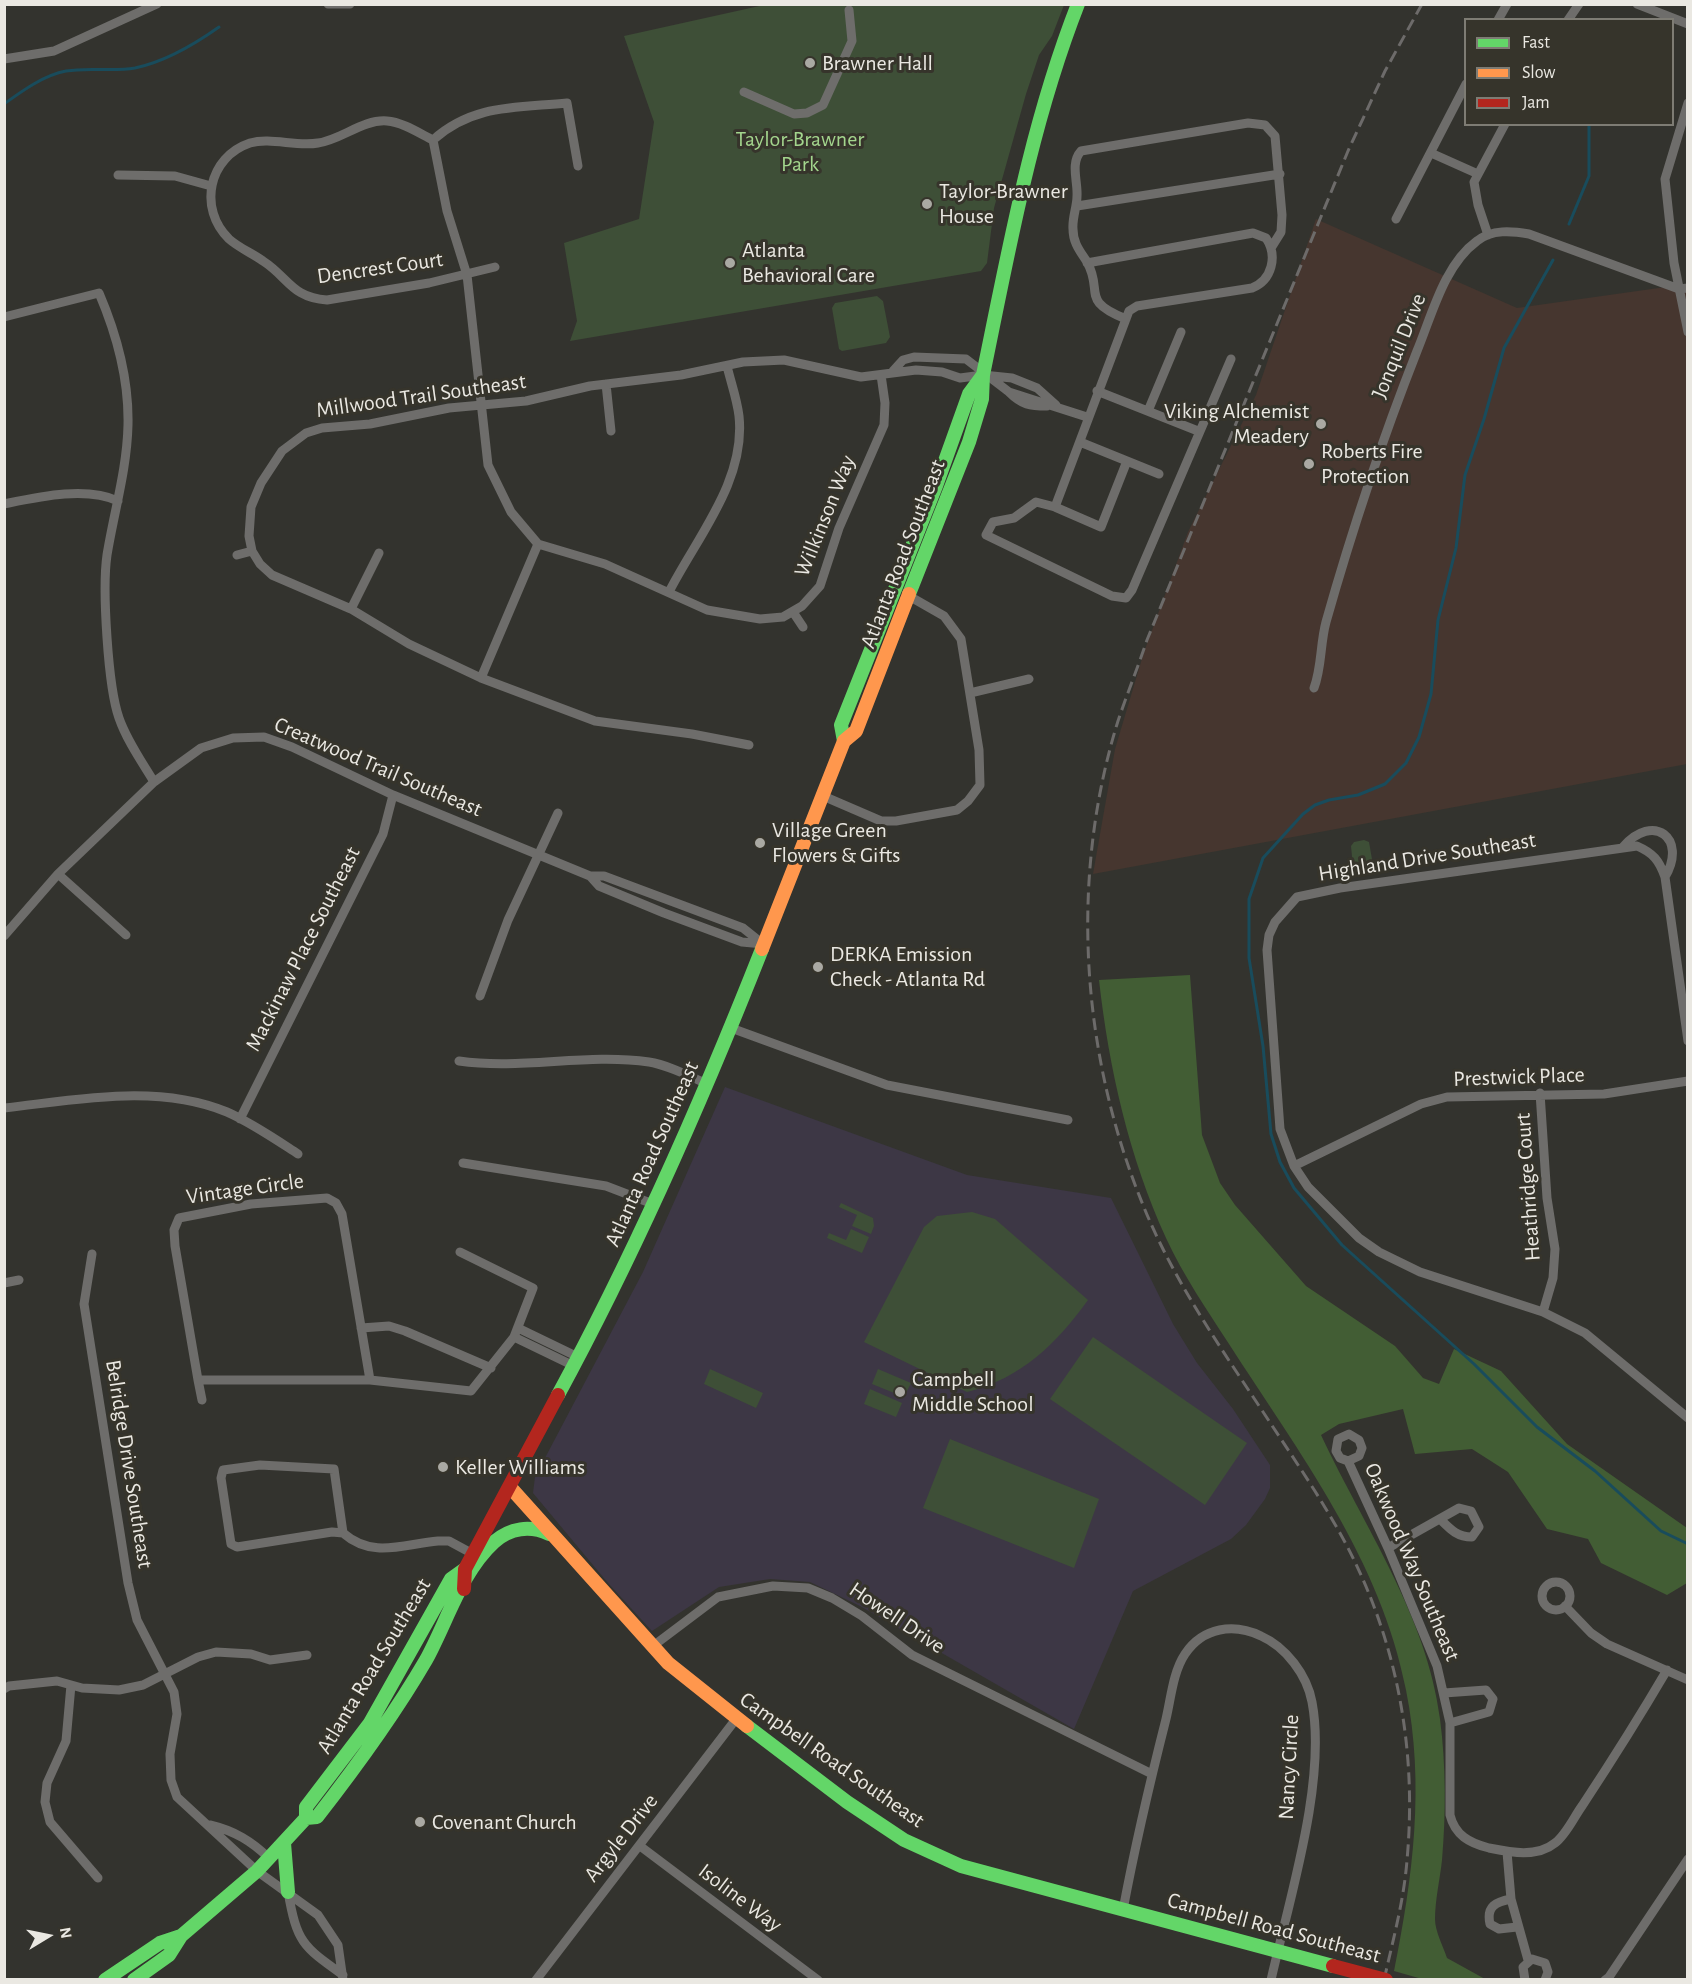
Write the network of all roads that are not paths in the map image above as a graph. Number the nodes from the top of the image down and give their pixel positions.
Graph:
1 (157, 4) edge
2 (328, 4) edge
3 (350, 4) edge
4 (1078, 4) edge
5 (1507, 4) edge
6 (1579, 4) edge
7 (1637, 4) edge
8 (849, 10) dead end
9 (1499, 18) edge
10 (1569, 18) edge
11 (1673, 18) edge
12 (1674, 19) edge
13 (1688, 24) edge
14 (4, 58) edge
15 (1464, 88) edge
16 (744, 92) dead end
17 (1688, 103) edge
18 (1504, 126) edge
19 (433, 140) junction
20 (1431, 153) junction
21 (578, 166) dead end
22 (1280, 174) junction
23 (1479, 174) junction
24 (118, 175) dead end
25 (211, 186) junction
26 (1077, 206) junction
27 (1396, 219) dead end
28 (1488, 235) junction
29 (1271, 248) junction
30 (1087, 262) junction
31 (495, 267) dead end
32 (468, 275) junction
33 (1683, 288) edge
34 (4, 317) edge
35 (1126, 319) junction
36 (1181, 332) dead end
37 (1688, 332) edge
38 (1231, 359) dead end
39 (727, 366) junction
40 (893, 371) junction
41 (881, 375) junction
42 (983, 375) junction
43 (606, 384) junction
44 (1097, 391) junction
45 (481, 405) junction
46 (1056, 405) junction
47 (1148, 411) junction
48 (1087, 417) junction
49 (611, 431) dead end
50 (1198, 431) junction
51 (1080, 442) junction
52 (1127, 461) junction
53 (1159, 474) dead end
54 (118, 501) junction
55 (4, 504) edge
56 (1055, 507) junction
57 (538, 544) junction
58 (252, 551) junction
59 (379, 553) dead end
60 (237, 555) dead end
61 (669, 592) junction
62 (909, 596) junction
63 (351, 609) junction
64 (793, 612) junction
65 (803, 627) dead end
66 (481, 678) junction
67 (1029, 679) dead end
68 (1314, 688) dead end
69 (969, 693) junction
70 (844, 741) junction
71 (749, 745) dead end
72 (154, 782) junction
73 (393, 795) junction
74 (823, 796) junction
75 (558, 813) dead end
76 (1623, 847) junction
77 (537, 854) junction
78 (57, 874) junction
79 (590, 876) junction
80 (1665, 877) junction
81 (126, 935) dead end
82 (4, 936) edge
83 (763, 944) junction
84 (480, 996) dead end
85 (731, 1028) junction
86 (1688, 1041) edge
87 (459, 1062) dead end
88 (1688, 1082) edge
89 (705, 1083) junction
90 (1540, 1093) junction
91 (4, 1108) edge
92 (240, 1119) junction
93 (1068, 1120) dead end
94 (298, 1154) dead end
95 (463, 1163) dead end
96 (1294, 1166) junction
97 (653, 1204) junction
98 (460, 1252) dead end
99 (92, 1254) dead end
100 (20, 1280) dead end
101 (4, 1282) edge
102 (1544, 1312) junction
103 (361, 1328) junction
104 (516, 1332) junction
105 (576, 1362) junction
106 (491, 1368) junction
107 (198, 1380) junction
108 (370, 1380) junction
109 (202, 1400) dead end
110 (1688, 1418) edge
111 (1348, 1461) dead end
112 (510, 1487) junction
113 (1440, 1519) dead end
114 (344, 1533) junction
115 (555, 1537) junction
116 (1388, 1548) junction
117 (473, 1554) junction
118 (465, 1569) junction
119 (464, 1589) junction
120 (1565, 1606) dead end
121 (653, 1646) junction
122 (307, 1655) dead end
123 (1666, 1670) junction
124 (165, 1674) junction
125 (1688, 1680) edge
126 (71, 1685) junction
127 (4, 1689) edge
128 (1444, 1693) junction
129 (736, 1719) junction
130 (1450, 1723) junction
131 (1152, 1774) junction
132 (306, 1818) junction
133 (210, 1825) junction
134 (284, 1843) junction
135 (640, 1846) junction
136 (1507, 1852) junction
137 (269, 1858) junction
138 (1688, 1858) edge
139 (257, 1871) junction
140 (98, 1878) dead end
141 (288, 1892) junction
142 (1511, 1899) junction
143 (1123, 1910) junction
144 (1518, 1927) junction
145 (182, 1936) junction
146 (1278, 1951) junction
147 (1528, 1960) junction
148 (343, 1977) edge
149 (1523, 1978) edge
150 (1546, 1978) edge
151 (105, 1980) edge
152 (134, 1980) edge
153 (536, 1980) edge
154 (818, 1980) edge
155 (1271, 1980) edge
156 (1386, 1980) edge
157 (1557, 1980) edge
158 (1605, 1980) edge

1 - 14 street
2 - 3 street
4 - 42 main road, Atlanta Road Southeast
5 - 9 street
6 - 10 street
7 - 11 street
8 - 16 street
12 - 13 street
15 - 20 street
17 - 33 street
18 - 23 street
19 - 21 street
19 - 25 street
19 - 32 street
20 - 23 street
20 - 27 street
22 - 26 street
22 - 26 street
22 - 29 street
23 - 28 street
24 - 25 street
25 - 32 street, Dencrest Court
26 - 30 street
28 - 33 street
28 - 68 street, Jonquil Drive
29 - 30 street
29 - 35 street
30 - 35 street
31 - 32 street, Dencrest Court
32 - 45 street
33 - 37 street
34 - 54 street
35 - 44 street
36 - 47 street
38 - 50 street
39 - 41 street, Millwood Trail Southeast
39 - 43 street, Millwood Trail Southeast
39 - 61 street
40 - 41 street, Millwood Trail Southeast
40 - 42 street, Millwood Trail Southeast
40 - 42 street, Millwood Trail Southeast
41 - 64 street, Wilkinson Way
42 - 46 street
42 - 46 street
42 - 62 main road, Atlanta Road Southeast
42 - 70 main road, Atlanta Road Southeast
43 - 45 street, Millwood Trail Southeast
43 - 49 street
44 - 47 street
44 - 48 street
45 - 57 street
45 - 58 street, Millwood Trail Southeast
46 - 48 street
47 - 50 street
48 - 51 street
50 - 56 street
51 - 52 street
51 - 56 street
52 - 53 street
52 - 56 street
54 - 55 street
54 - 72 street
57 - 61 street, Wilkinson Way
57 - 66 street
58 - 60 street
58 - 63 street
59 - 63 street
61 - 64 street, Wilkinson Way
62 - 69 street
62 - 70 main road, Atlanta Road Southeast
63 - 66 street
64 - 65 street
66 - 71 street
67 - 69 street
69 - 74 street
70 - 74 main road, Atlanta Road Southeast
72 - 73 street, Creatwood Trail Southeast
72 - 78 street, Creatwood Trail Southeast
73 - 77 street, Creatwood Trail Southeast
73 - 92 street, Mackinaw Place Southeast
74 - 83 main road, Atlanta Road Southeast
75 - 77 street
76 - 80 street, Highland Drive Southeast
76 - 80 street
76 - 96 street, Highland Drive Southeast
77 - 79 street, Creatwood Trail Southeast
77 - 84 street
78 - 81 street
78 - 82 street, Creatwood Trail Southeast
79 - 83 street, Creatwood Trail Southeast
79 - 83 street, Creatwood Trail Southeast
80 - 86 street, Highland Drive Southeast
83 - 85 main road, Atlanta Road Southeast
85 - 89 main road, Atlanta Road Southeast
85 - 93 street
87 - 89 street
88 - 90 street, Prestwick Place
89 - 97 main road, Atlanta Road Southeast
90 - 96 street, Prestwick Place
90 - 102 street, Heathridge Court
91 - 92 street
92 - 94 street
95 - 97 street
96 - 102 street, Highland Drive Southeast
97 - 105 main road, Atlanta Road Southeast
98 - 104 street
99 - 124 street, Belridge Drive Southeast
100 - 101 street
102 - 110 street, Highland Drive Southeast
103 - 106 street
103 - 107 street, Vintage Circle
103 - 108 street, Vintage Circle
104 - 105 street
104 - 106 street
105 - 112 main road, Atlanta Road Southeast
106 - 108 street
107 - 108 street
107 - 109 street, Vintage Circle
111 - 116 street, Oakwood Way Southeast
112 - 115 main road, Campbell Road Southeast
112 - 117 main road, Atlanta Road Southeast
113 - 116 street
114 - 114 street
114 - 117 street
115 - 119 main road
115 - 121 main road, Campbell Road Southeast
116 - 128 street, Oakwood Way Southeast
117 - 118 main road, Atlanta Road Southeast
118 - 119 main road, Atlanta Road Southeast
118 - 132 main road, Atlanta Road Southeast
119 - 132 main road, Atlanta Road Southeast
120 - 123 street
121 - 129 main road, Campbell Road Southeast
121 - 131 street, Howell Drive
122 - 124 street
123 - 125 street
123 - 136 street, Oakwood Way Southeast
124 - 126 street
124 - 133 street, Belridge Drive Southeast
126 - 127 street
126 - 140 street
128 - 130 street, Oakwood Way Southeast
128 - 130 street
129 - 135 street, Argyle Drive
129 - 143 main road, Campbell Road Southeast
130 - 136 street, Oakwood Way Southeast
131 - 143 street, Nancy Circle
131 - 146 street, Nancy Circle
132 - 134 main road, Atlanta Road Southeast
133 - 137 street, Belridge Drive Southeast
133 - 139 street, Belridge Drive Southeast
134 - 137 main road, Atlanta Road Southeast
134 - 141 main road
135 - 153 street, Argyle Drive
135 - 154 street, Isoline Way
136 - 142 street
137 - 139 main road, Atlanta Road Southeast
138 - 158 street
139 - 141 street, Belridge Drive Southeast
139 - 145 main road, Atlanta Road Southeast
141 - 148 street
141 - 148 street, Belridge Drive Southeast
142 - 144 street
142 - 144 street
143 - 146 main road, Campbell Road Southeast
144 - 147 street
145 - 151 main road, Atlanta Road Southeast
145 - 152 main road, Atlanta Road Southeast
146 - 155 street, Nancy Circle
146 - 156 main road, Campbell Road Southeast, bridge
147 - 149 street
147 - 150 street
150 - 157 street

